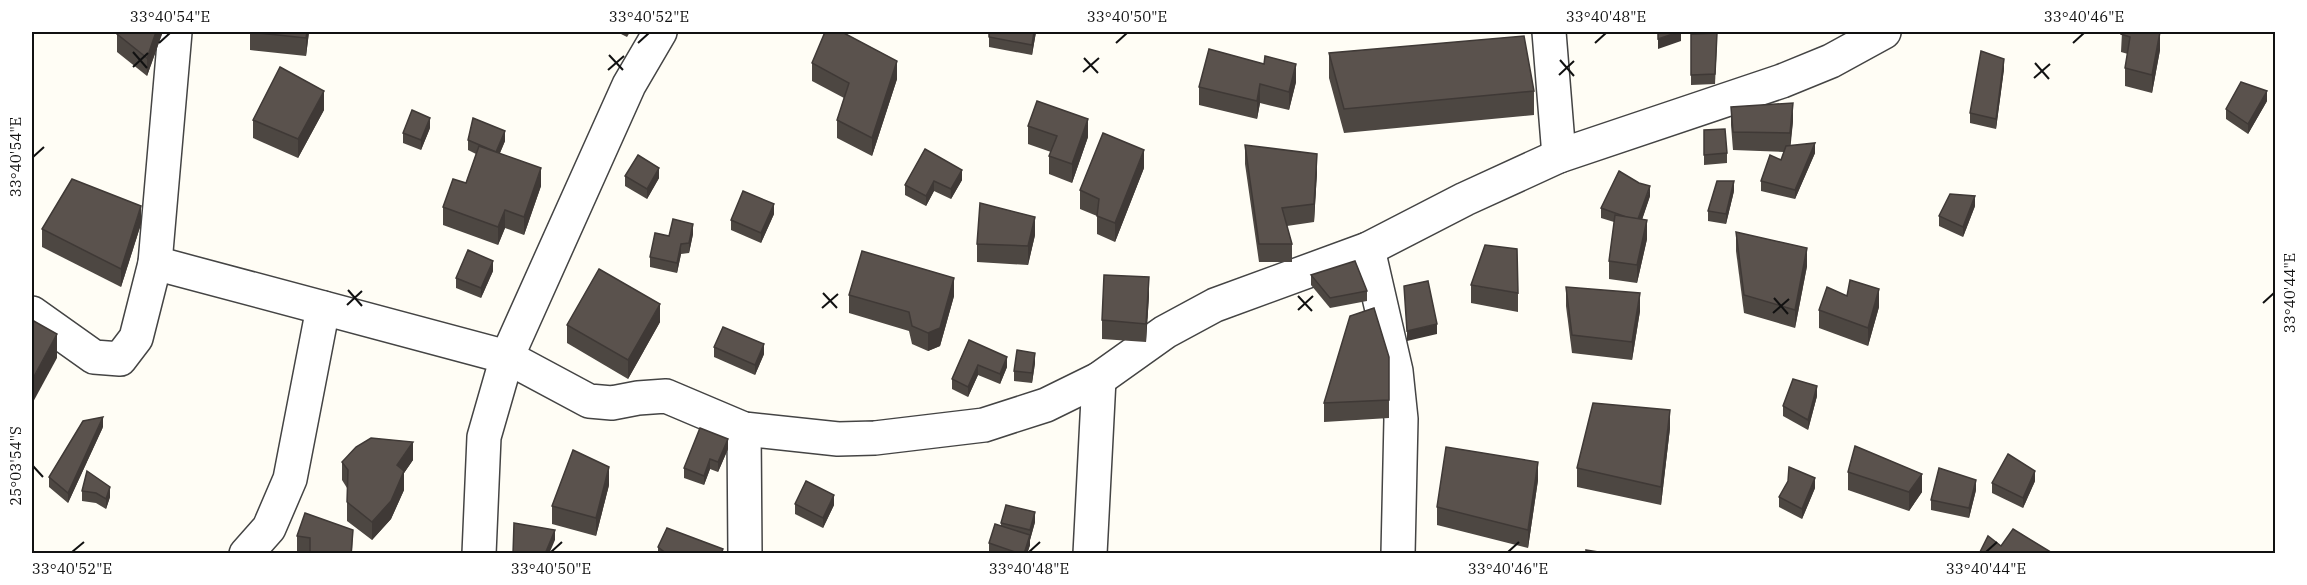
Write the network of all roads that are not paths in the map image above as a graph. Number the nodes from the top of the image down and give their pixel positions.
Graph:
1 (176, 32) edge
2 (660, 32) edge
3 (1549, 32) edge
4 (1884, 32) edge
5 (1559, 156) junction
6 (1368, 249) junction
7 (154, 262) junction
8 (323, 308) junction
9 (32, 313) edge
10 (507, 357) junction
11 (1099, 379) junction
12 (744, 429) junction
13 (246, 554) edge
14 (479, 554) edge
15 (745, 554) edge
16 (1090, 554) edge
17 (1398, 554) edge

1 - 7 street
2 - 10 street
3 - 5 street
4 - 5 street
5 - 6 street
6 - 11 street
6 - 17 street
7 - 8 street
7 - 9 street
8 - 10 street
8 - 13 street
10 - 12 street
10 - 14 street
11 - 12 street
11 - 16 street
12 - 15 street

